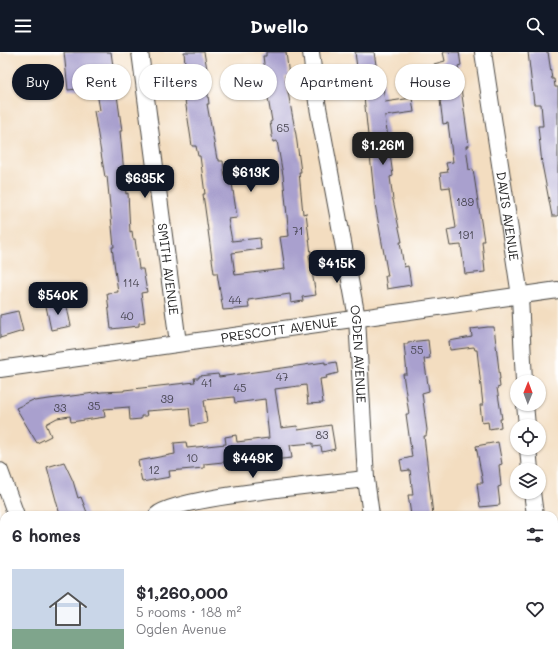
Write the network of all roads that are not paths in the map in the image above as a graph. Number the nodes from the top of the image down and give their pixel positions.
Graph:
1 (140, 52) edge
2 (310, 52) edge
3 (483, 52) edge
4 (558, 290) edge
5 (520, 296) junction
6 (357, 318) junction
7 (178, 343) junction
8 (0, 369) edge
9 (524, 375) edge
10 (0, 471) edge
11 (366, 479) junction
12 (533, 499) edge
13 (15, 511) edge
14 (164, 511) edge
15 (370, 511) edge
16 (534, 511) edge

1 - 7 street, SMITH AVENUE
2 - 6 street, OGDEN AVENUE
3 - 5 street, DAVIS AVENUE
4 - 5 street, PRESCOTT AVENUE
5 - 6 street, PRESCOTT AVENUE
5 - 9 street, DAVIS AVENUE
6 - 7 street, PRESCOTT AVENUE
6 - 11 street, OGDEN AVENUE
7 - 8 street, PRESCOTT AVENUE
10 - 13 street
11 - 14 street
11 - 15 street, OGDEN AVENUE
12 - 16 street

